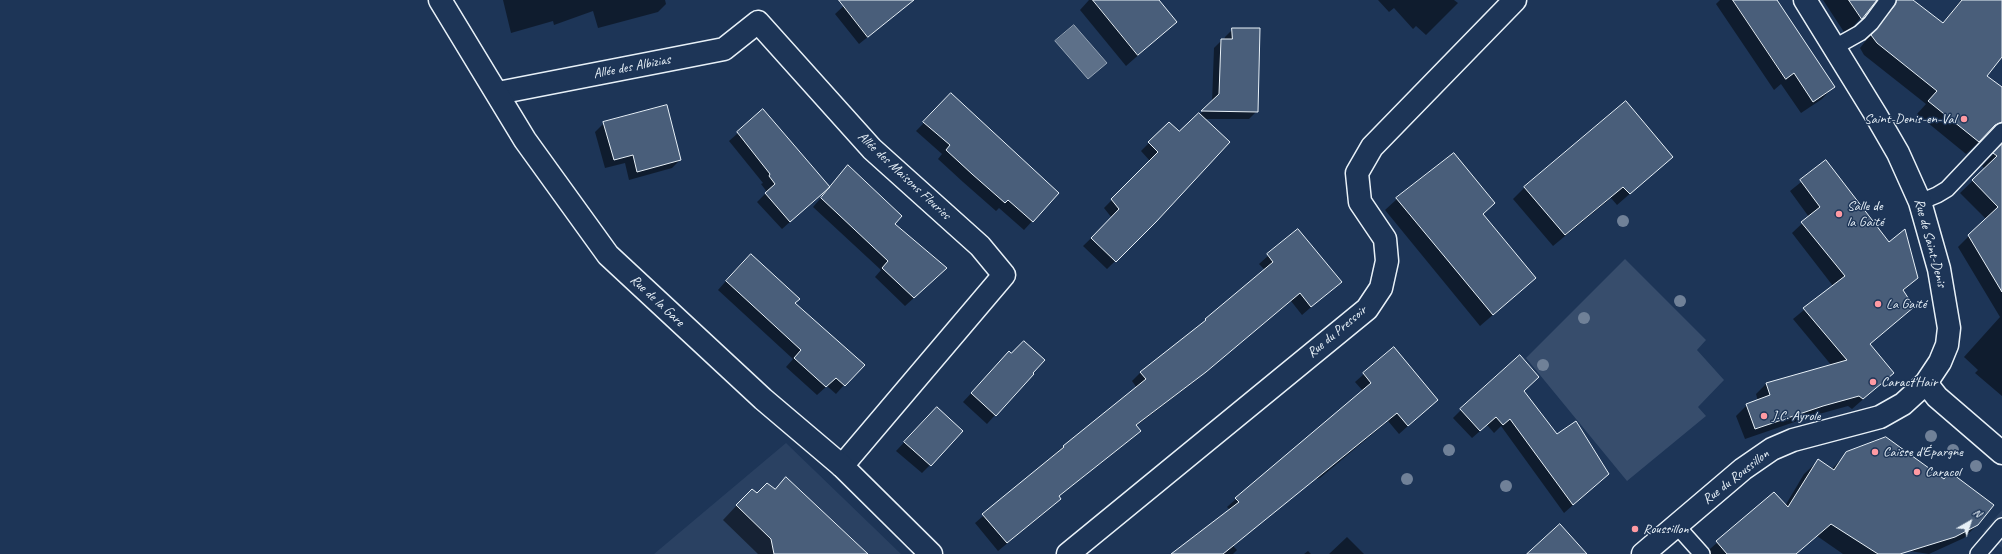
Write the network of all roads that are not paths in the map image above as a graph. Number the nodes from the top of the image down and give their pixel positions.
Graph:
1 (440, 0) edge
2 (1515, 0) edge
3 (1805, 0) edge
4 (1888, 0) edge
5 (758, 22) joint
6 (1835, 48) junction
7 (498, 93) junction
8 (2002, 131) edge
9 (1920, 202) junction
10 (1926, 383) junction
11 (2002, 453) edge
12 (842, 466) junction
13 (1676, 525) junction
14 (2002, 526) edge
15 (931, 554) edge
16 (1068, 554) edge
17 (1643, 554) edge
18 (1702, 554) edge
19 (1978, 554) edge

1 - 7 street, Rue de la Gare
2 - 16 street, Rue du Pressoir
3 - 6 street, Rue de Saint-Denis
4 - 6 lane
5 - 7 street, Allée des Albizias
5 - 12 street, Allée des Maisons Fleuries
6 - 9 street, Rue de Saint-Denis
7 - 12 street, Rue de la Gare
8 - 9 lane
9 - 10 street, Rue de Saint-Denis
10 - 11 street
10 - 13 street, Rue du Roussillon
12 - 15 street, Rue de la Gare
13 - 17 street, Rue du Roussillon
13 - 18 lane
14 - 19 lane

